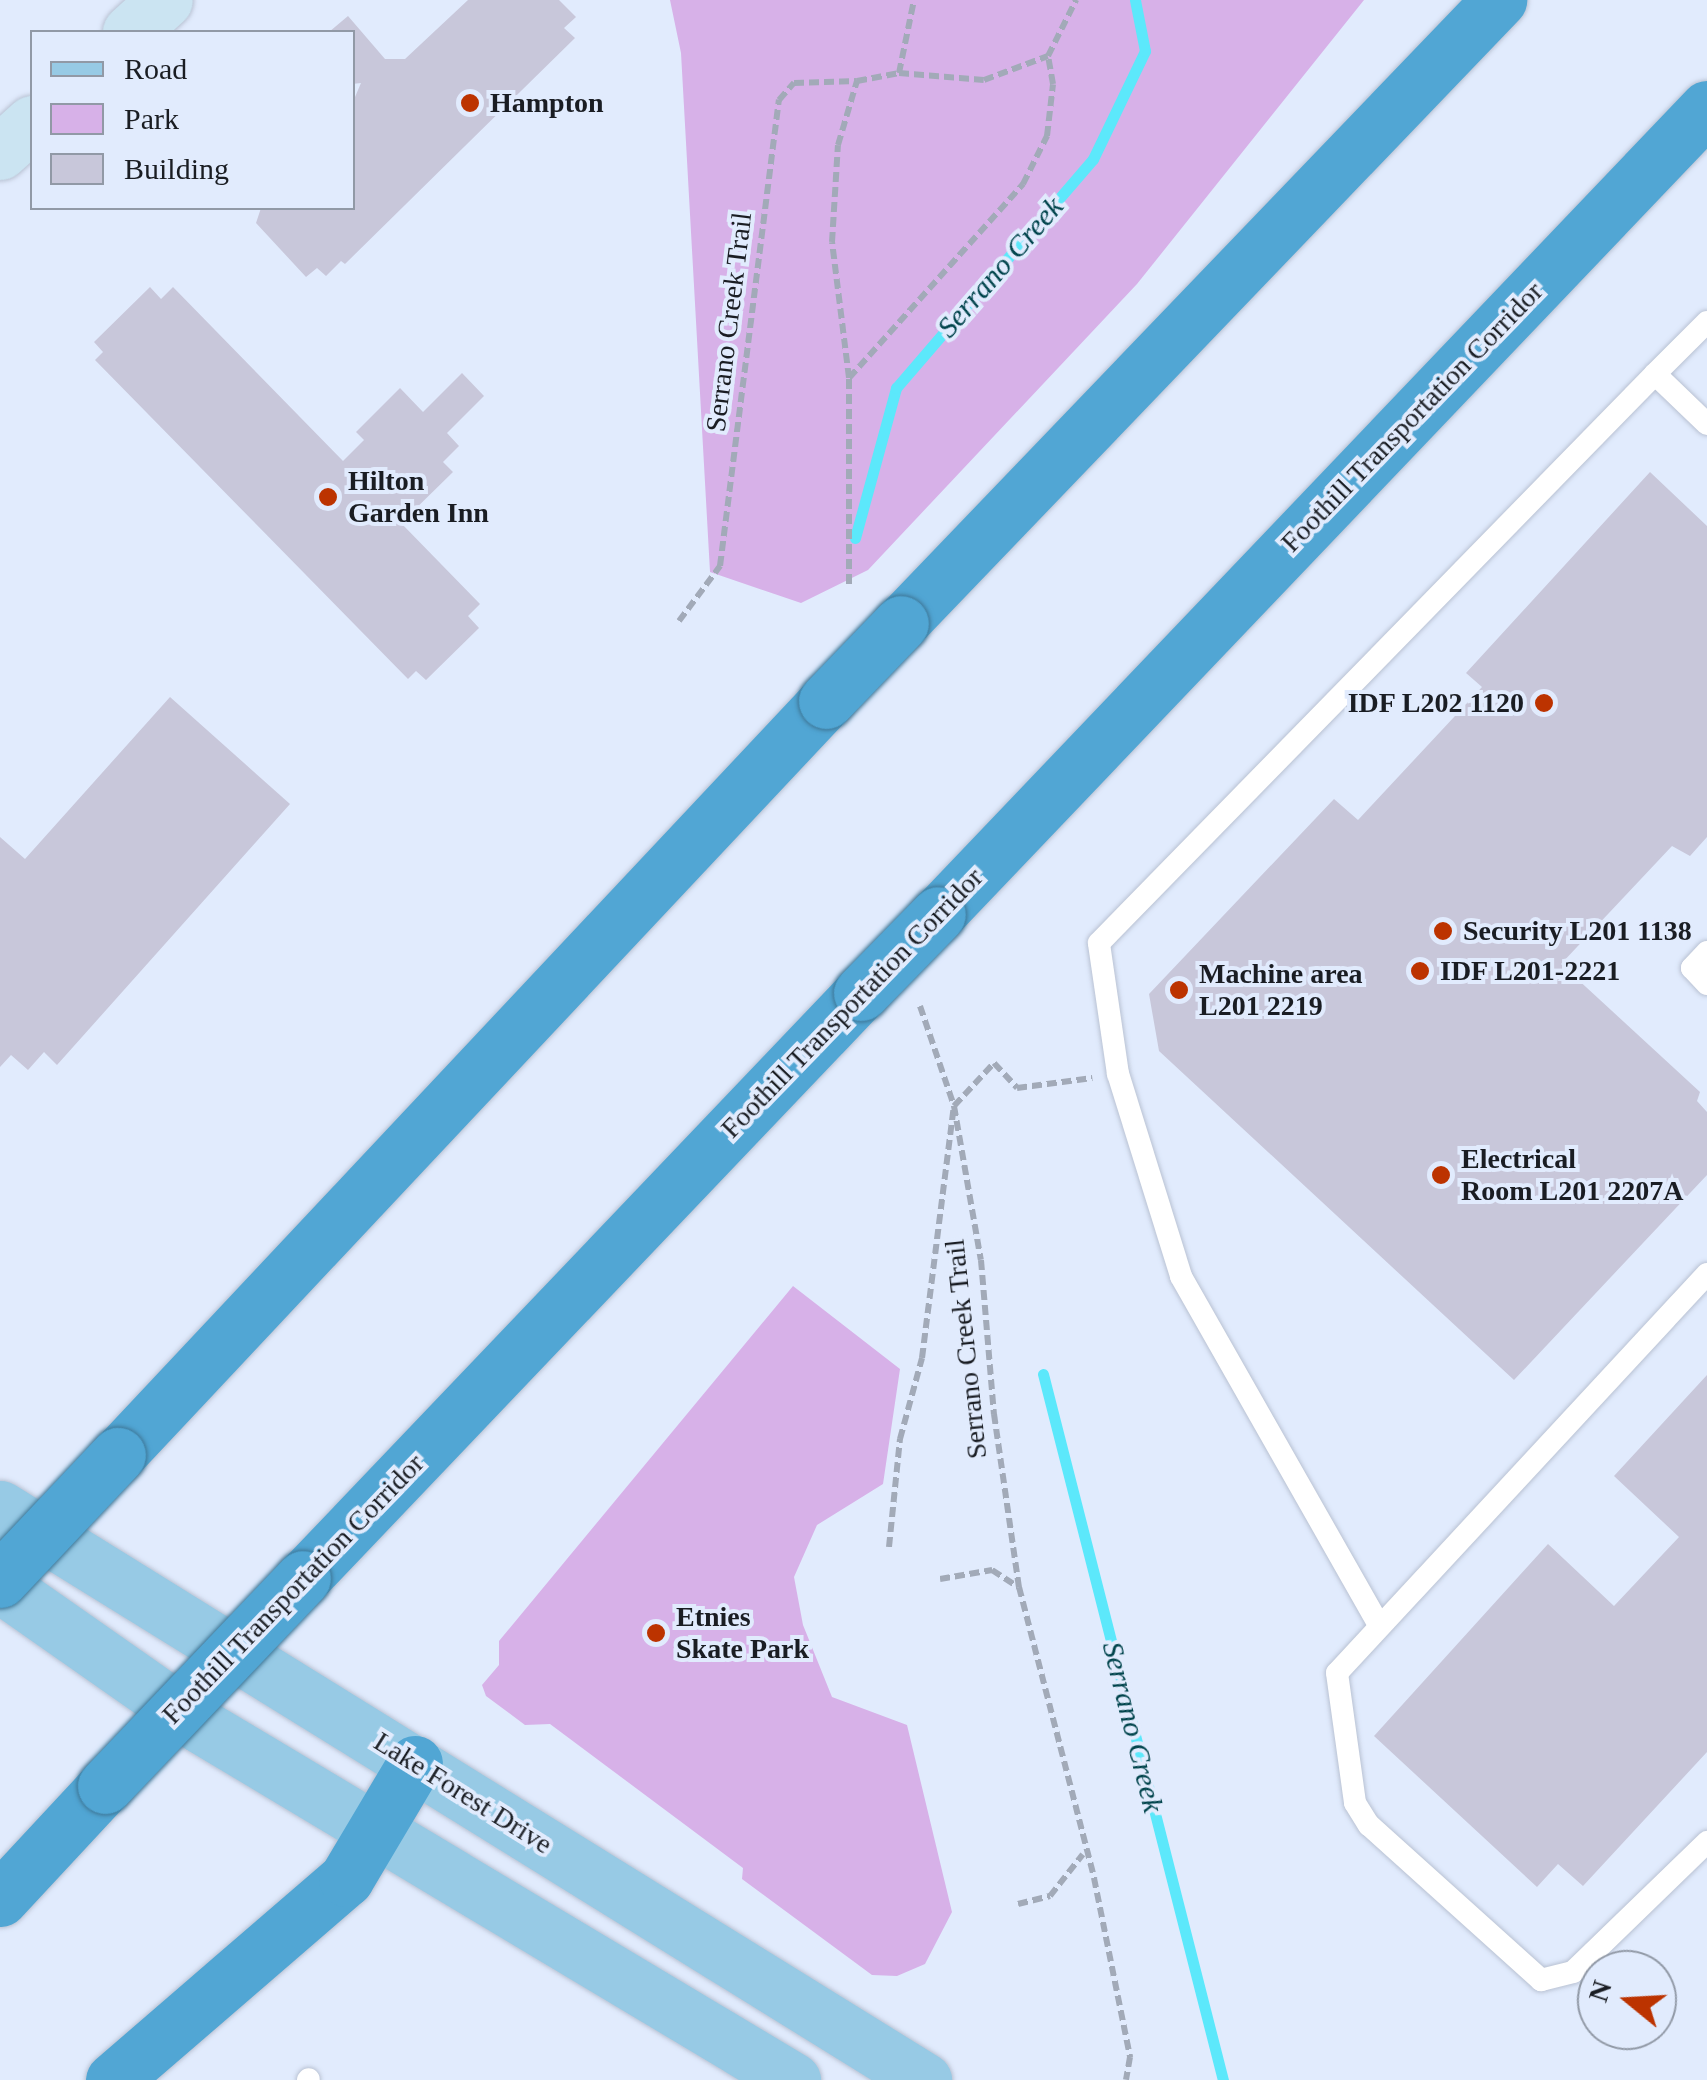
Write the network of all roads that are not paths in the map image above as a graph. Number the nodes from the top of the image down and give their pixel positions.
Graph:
1 (165, 0) edge
2 (1499, 0) edge
3 (132, 30) edge
4 (1707, 108) edge
5 (30, 125) edge
6 (0, 152) edge
7 (1707, 322) edge
8 (1655, 374) junction
9 (1707, 424) edge
10 (1707, 952) edge
11 (1707, 984) edge
12 (1707, 1274) edge
13 (0, 1508) edge
14 (0, 1583) edge
15 (1379, 1624) junction
16 (415, 1763) junction
17 (374, 1832) junction
18 (1707, 1842) edge
19 (0, 1899) edge
20 (113, 2080) edge
21 (793, 2080) edge
22 (924, 2080) edge

1 - 3 main road
2 - 14 highway, bridge
4 - 19 highway, Foothill Transportation Corridor, bridge
5 - 6 main road
7 - 8 lane
8 - 9 lane
8 - 15 lane
10 - 11 lane
12 - 15 lane
13 - 16 main road, Lake Forest Drive
14 - 17 main road
15 - 18 lane
16 - 17 highway
16 - 22 main road, Lake Forest Drive
17 - 20 highway
17 - 21 main road

